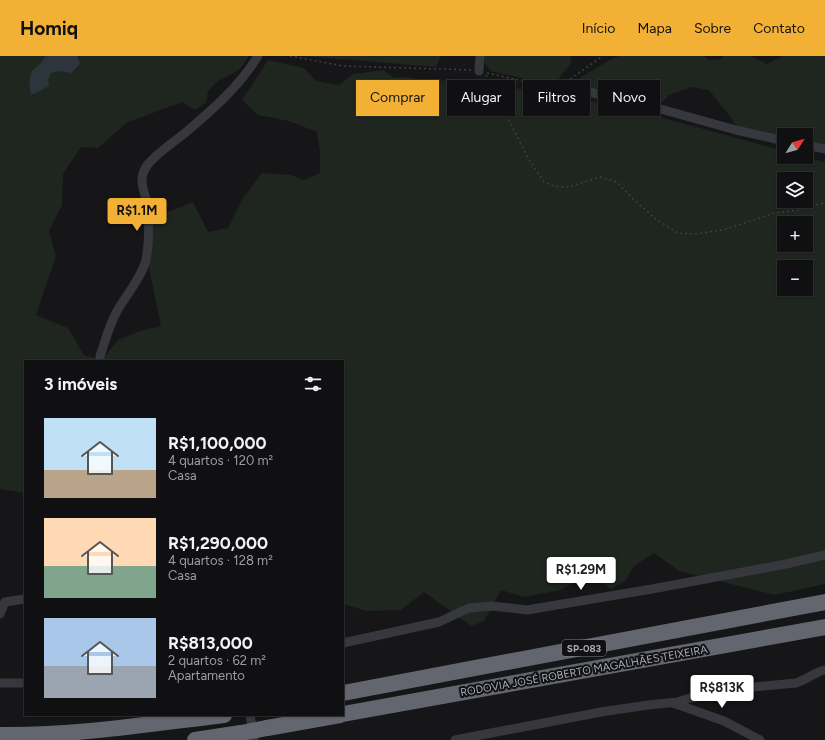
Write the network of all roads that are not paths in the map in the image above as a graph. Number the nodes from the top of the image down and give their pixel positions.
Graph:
1 (258, 56) edge
2 (480, 56) edge
3 (479, 71) road end
4 (590, 92) edge
5 (777, 139) edge
6 (813, 146) edge
7 (825, 149) edge
8 (100, 360) edge
9 (825, 555) edge
10 (24, 598) edge
11 (825, 602) edge
12 (0, 614) edge
13 (825, 627) edge
14 (344, 643) edge
15 (825, 670) edge
16 (0, 683) edge
17 (24, 684) edge
18 (344, 693) edge
19 (673, 702) junction
20 (344, 715) edge
21 (216, 716) edge
22 (250, 716) edge
23 (336, 716) edge
24 (0, 735) edge
25 (247, 736) edge
26 (195, 740) edge
27 (455, 740) edge
28 (760, 740) edge

1 - 8 street
2 - 3 street
4 - 5 street
6 - 7 street
9 - 14 street
10 - 12 street
11 - 18 highway, RODOVIA JOSÉ ROBERTO MAGALHÃES TEIXEIRA / SP-083
13 - 20 highway, RODOVIA JOSÉ ROBERTO MAGALHÃES TEIXEIRA / SP-083
15 - 19 street
16 - 17 street
19 - 27 street
19 - 28 street
21 - 24 highway
22 - 25 street
23 - 25 highway, RODOVIA JOSÉ ROBERTO MAGALHÃES TEIXEIRA / SP-083, bridge
25 - 26 highway, RODOVIA JOSÉ ROBERTO MAGALHÃES TEIXEIRA / SP-083

